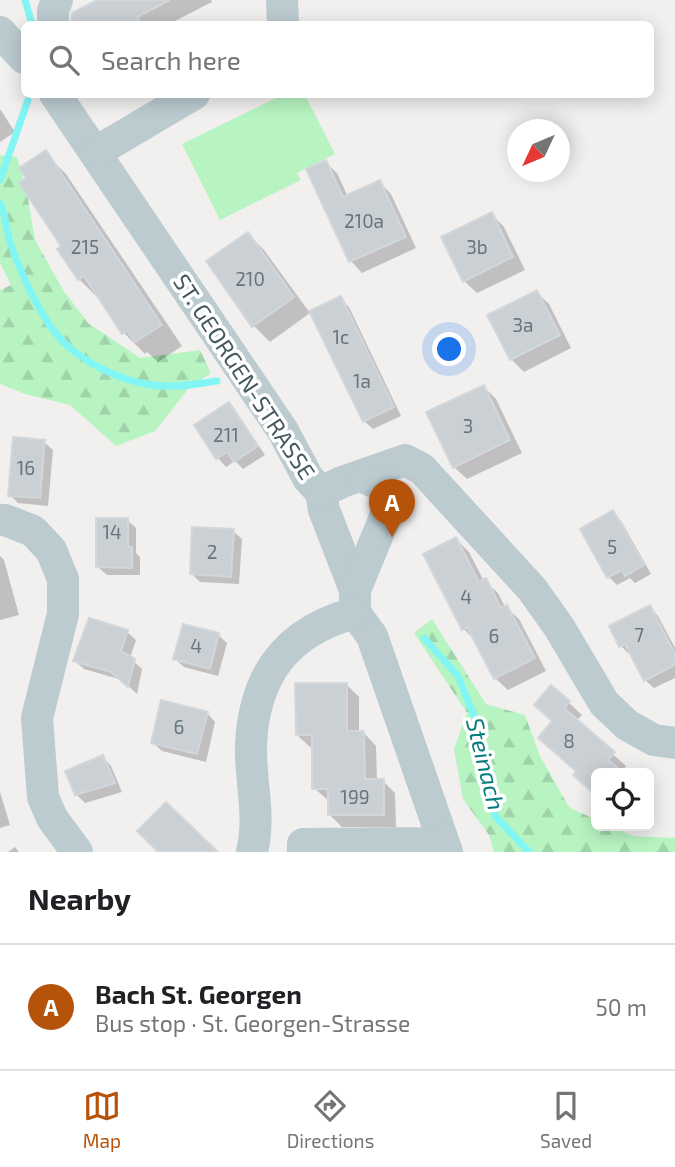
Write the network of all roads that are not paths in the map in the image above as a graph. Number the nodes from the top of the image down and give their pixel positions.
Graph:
1 (57, 0) edge
2 (282, 0) edge
3 (52, 21) edge
4 (283, 21) edge
5 (0, 32) edge
6 (21, 55) edge
7 (58, 98) edge
8 (187, 98) edge
9 (96, 152) junction
10 (362, 477) junction
11 (321, 492) junction
12 (0, 520) edge
13 (355, 601) junction
14 (675, 743) edge
15 (445, 846) edge
16 (303, 848) edge
17 (77, 852) edge
18 (252, 852) edge

1 - 3 street
2 - 4 street
5 - 6 street
7 - 9 street, ST. GEORGEN-STRASSE
8 - 9 street
9 - 11 street, ST. GEORGEN-STRASSE
10 - 11 street
10 - 13 street
10 - 14 street
11 - 13 street, ST. GEORGEN-STRASSE
12 - 17 street
13 - 15 street, ST. GEORGEN-STRASSE
13 - 18 street
15 - 16 street

